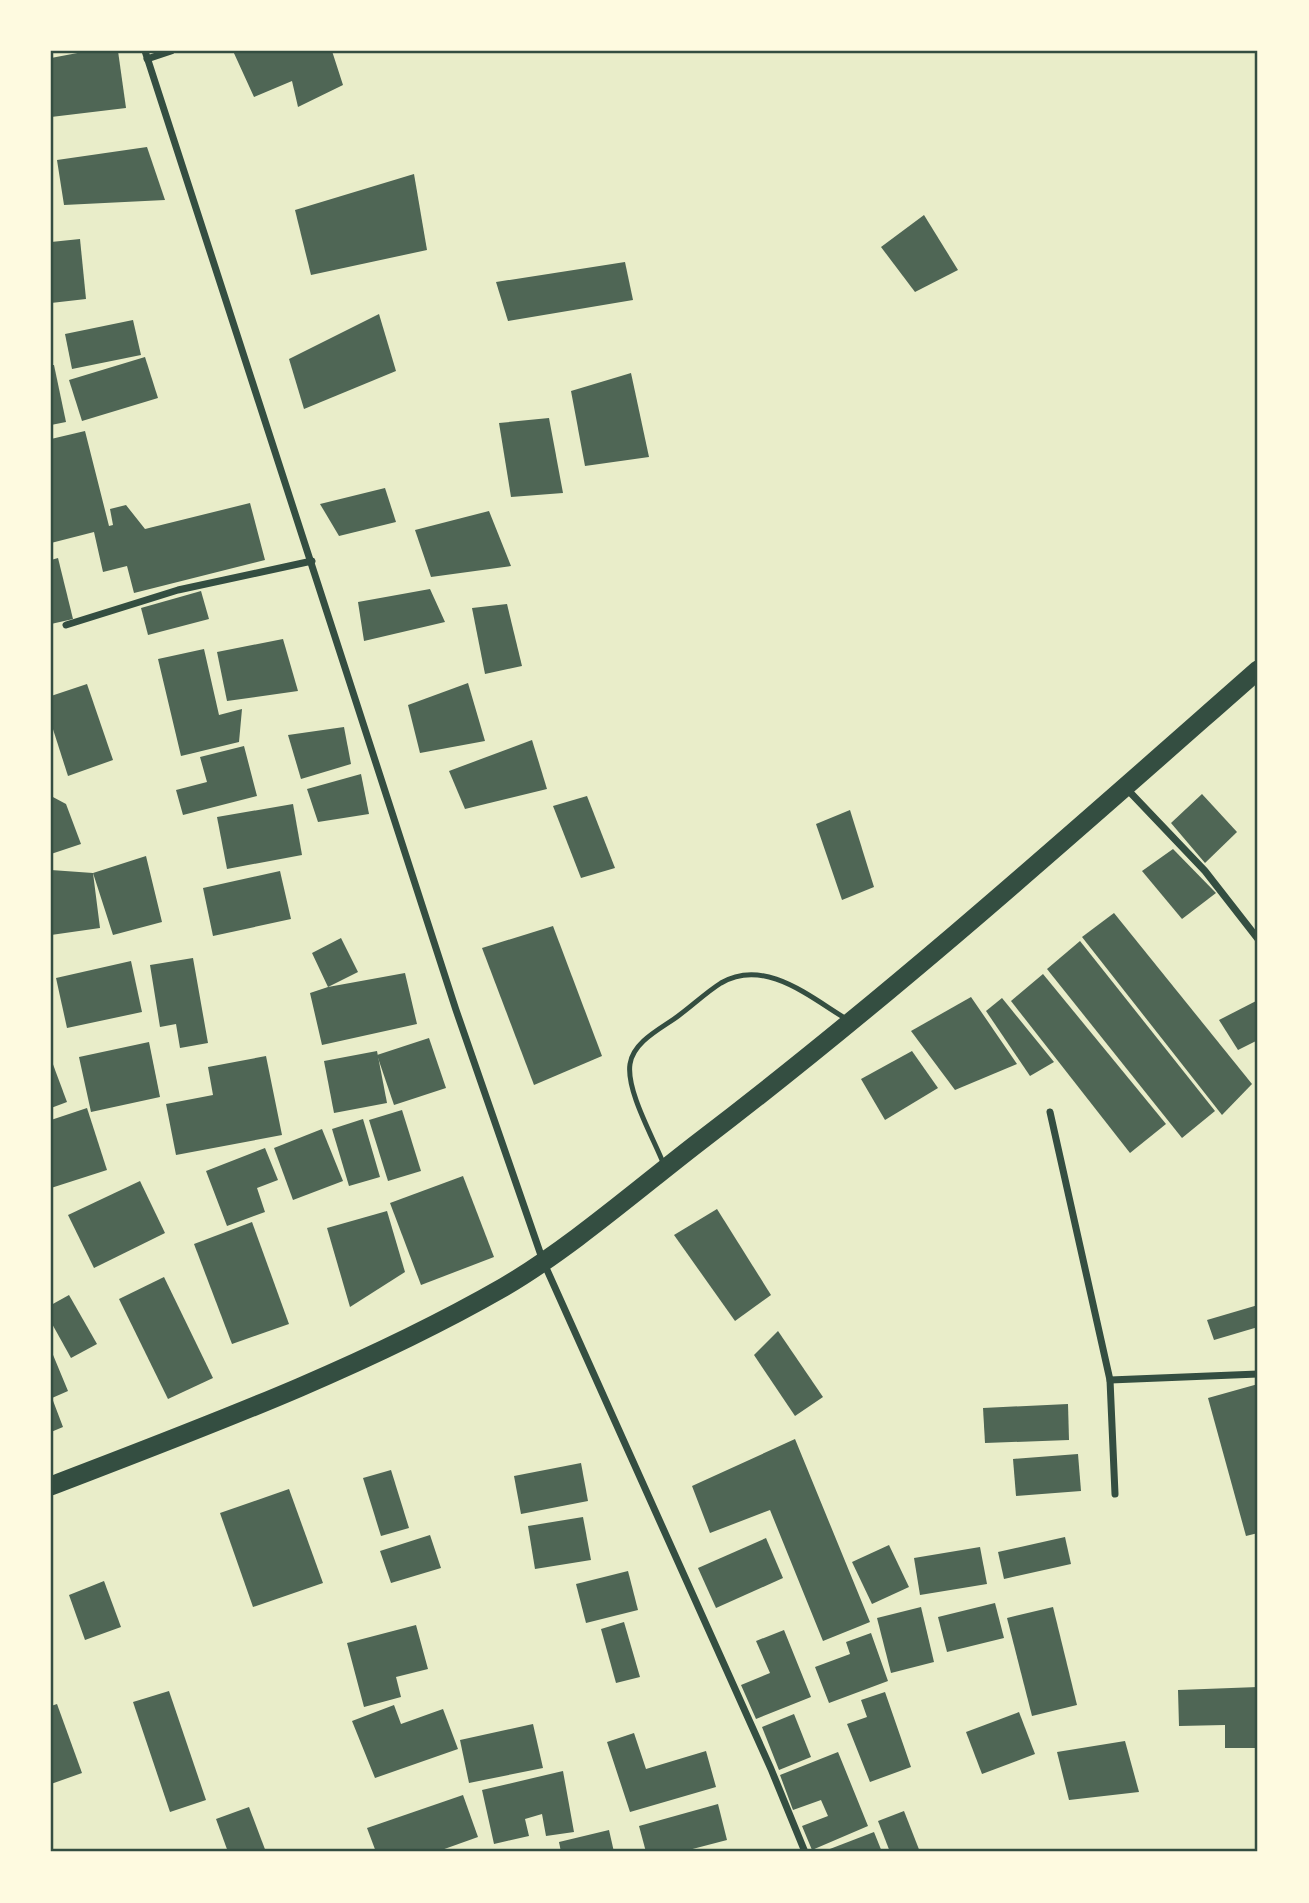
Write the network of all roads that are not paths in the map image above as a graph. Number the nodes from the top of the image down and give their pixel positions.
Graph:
1 (171, 51) edge
2 (146, 55) edge
3 (312, 561) junction
4 (66, 625) dead end
5 (1258, 670) edge
6 (1125, 786) junction
7 (1258, 939) edge
8 (851, 1023) junction
9 (1050, 1112) dead end
10 (666, 1168) junction
11 (542, 1261) junction
12 (1258, 1374) edge
13 (1110, 1380) junction
14 (51, 1486) edge
15 (1115, 1494) dead end
16 (805, 1852) edge

1 - 2 street
2 - 3 street
3 - 4 street
3 - 11 street
5 - 6 highway
6 - 7 street
6 - 8 highway
8 - 10 highway
8 - 10 lane
9 - 13 street
10 - 11 highway
11 - 14 highway
11 - 16 street
12 - 13 street
13 - 15 street

